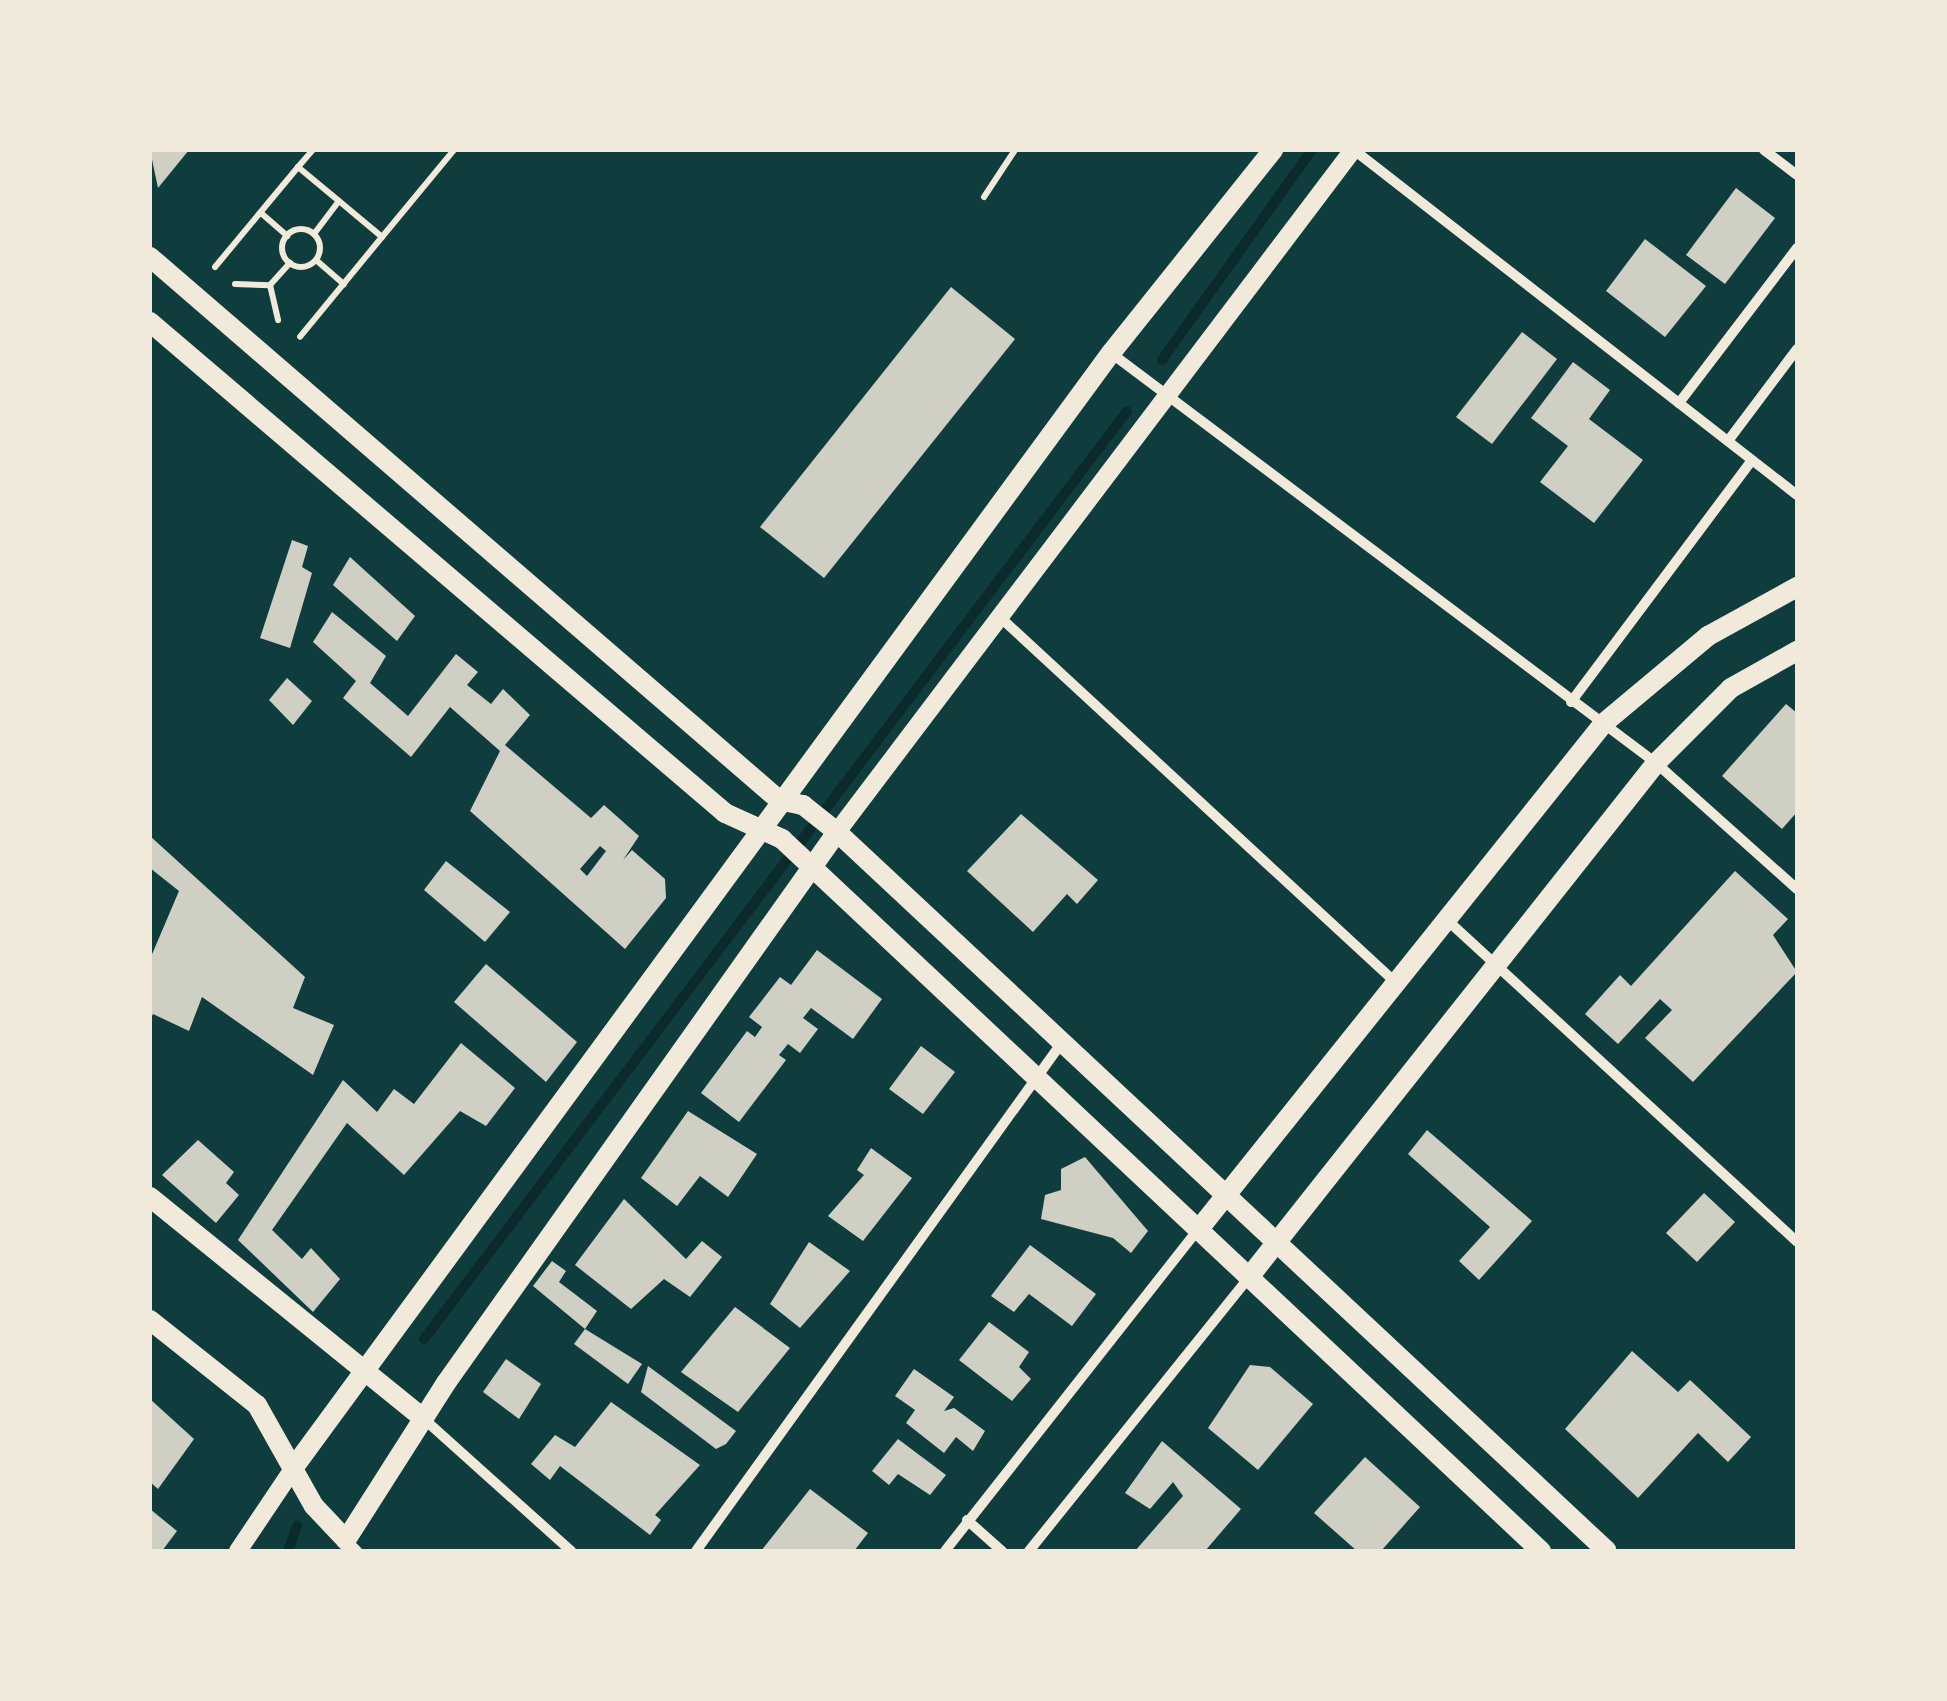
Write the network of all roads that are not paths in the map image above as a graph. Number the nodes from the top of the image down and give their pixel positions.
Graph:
1 (1273, 150) edge
2 (1353, 150) edge
3 (1764, 150) edge
4 (1797, 175) edge
5 (1797, 248) edge
6 (150, 256) edge
7 (150, 322) edge
8 (1797, 349) edge
9 (1111, 354) junction
10 (1162, 393) junction
11 (1679, 403) junction
12 (1728, 441) junction
13 (1752, 460) junction
14 (1797, 495) edge
15 (1797, 588) edge
16 (1001, 618) junction
17 (1797, 651) edge
18 (1571, 702) junction
19 (1604, 724) junction
20 (1656, 762) junction
21 (779, 800) junction
22 (756, 831) junction
23 (836, 831) junction
24 (811, 864) junction
25 (1797, 890) edge
26 (1446, 918) junction
27 (1498, 962) junction
28 (1395, 982) junction
29 (1063, 1041) junction
30 (1038, 1076) junction
31 (1223, 1195) junction
32 (150, 1197) edge
33 (1198, 1229) junction
34 (1797, 1242) edge
35 (1276, 1246) junction
36 (1250, 1276) junction
37 (150, 1320) edge
38 (360, 1371) junction
39 (424, 1420) junction
40 (297, 1463) junction
41 (967, 1520) junction
42 (347, 1547) edge
43 (238, 1551) edge
44 (571, 1551) edge
45 (696, 1551) edge
46 (944, 1551) edge
47 (1002, 1551) edge
48 (1029, 1551) edge
49 (1541, 1551) edge
50 (1607, 1551) edge

1 - 9 main road
2 - 10 street
2 - 11 street
3 - 4 street
5 - 11 street
6 - 21 main road
7 - 22 main road
8 - 12 street
9 - 10 street
9 - 21 main road
10 - 16 street
10 - 18 street
11 - 12 street
12 - 13 street
13 - 14 street
13 - 18 street
15 - 19 main road
16 - 23 street
16 - 28 street
17 - 20 main road
18 - 19 street
19 - 20 street
19 - 26 main road
20 - 25 street
20 - 27 main road
21 - 22 main road
21 - 23 main road
22 - 24 main road
22 - 38 main road
23 - 24 main road
23 - 29 main road
24 - 30 main road
24 - 39 main road
26 - 27 street
26 - 28 main road
27 - 34 street
27 - 35 main road
28 - 31 main road
29 - 30 street
29 - 31 main road
30 - 33 main road
30 - 45 street
31 - 33 main road
31 - 35 main road
32 - 38 main road
33 - 36 main road
33 - 41 street
35 - 36 main road
35 - 50 main road
36 - 48 street
36 - 49 main road
37 - 40 main road
38 - 39 main road
38 - 40 main road
39 - 42 main road
39 - 44 street
40 - 42 main road
40 - 43 street
41 - 46 street
41 - 47 street

